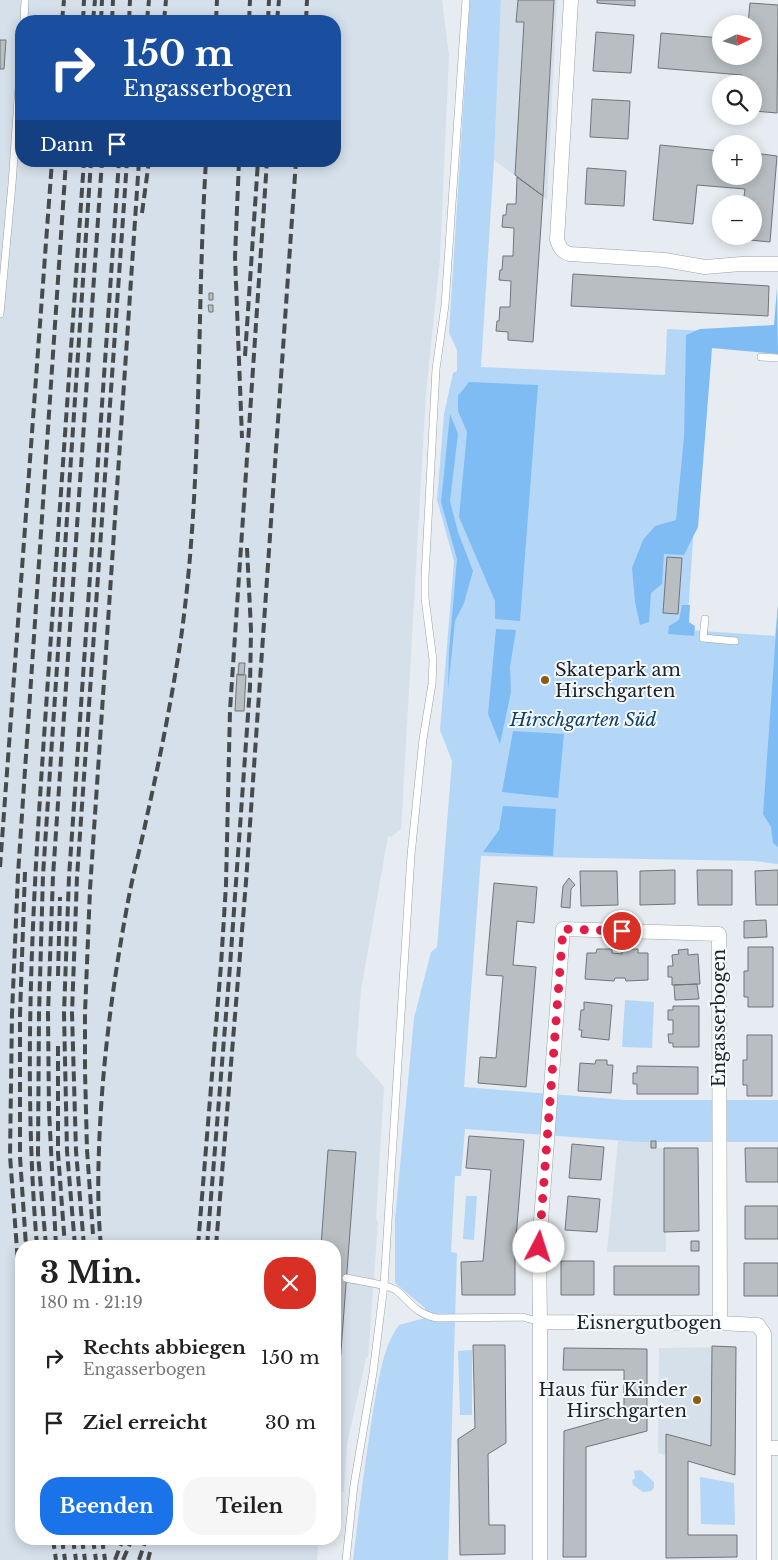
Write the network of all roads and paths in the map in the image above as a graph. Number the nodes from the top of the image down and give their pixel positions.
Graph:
1 (26, 0) edge
2 (466, 0) edge
3 (571, 0) edge
4 (25, 15) edge
5 (15, 142) edge
6 (778, 264) edge
7 (0, 314) edge
8 (761, 356) dead end
9 (778, 358) edge
10 (705, 619) dead end
11 (735, 641) dead end
12 (346, 1278) dead end
13 (384, 1285) junction
14 (540, 1322) junction
15 (720, 1323) junction
16 (764, 1448) junction
17 (778, 1448) edge
18 (346, 1560) edge
19 (540, 1560) edge
20 (764, 1560) edge

1 - 4 lane
2 - 13 lane
3 - 6 street
5 - 7 lane
8 - 9 lane
10 - 11 lane
12 - 13 lane
13 - 14 lane
13 - 18 lane
14 - 15 street, Eisnergutbogen
14 - 15 street, Engasserbogen
14 - 19 street
15 - 16 street, Eisnergutbogen
16 - 17 street
16 - 20 street, Eisnergutbogen

